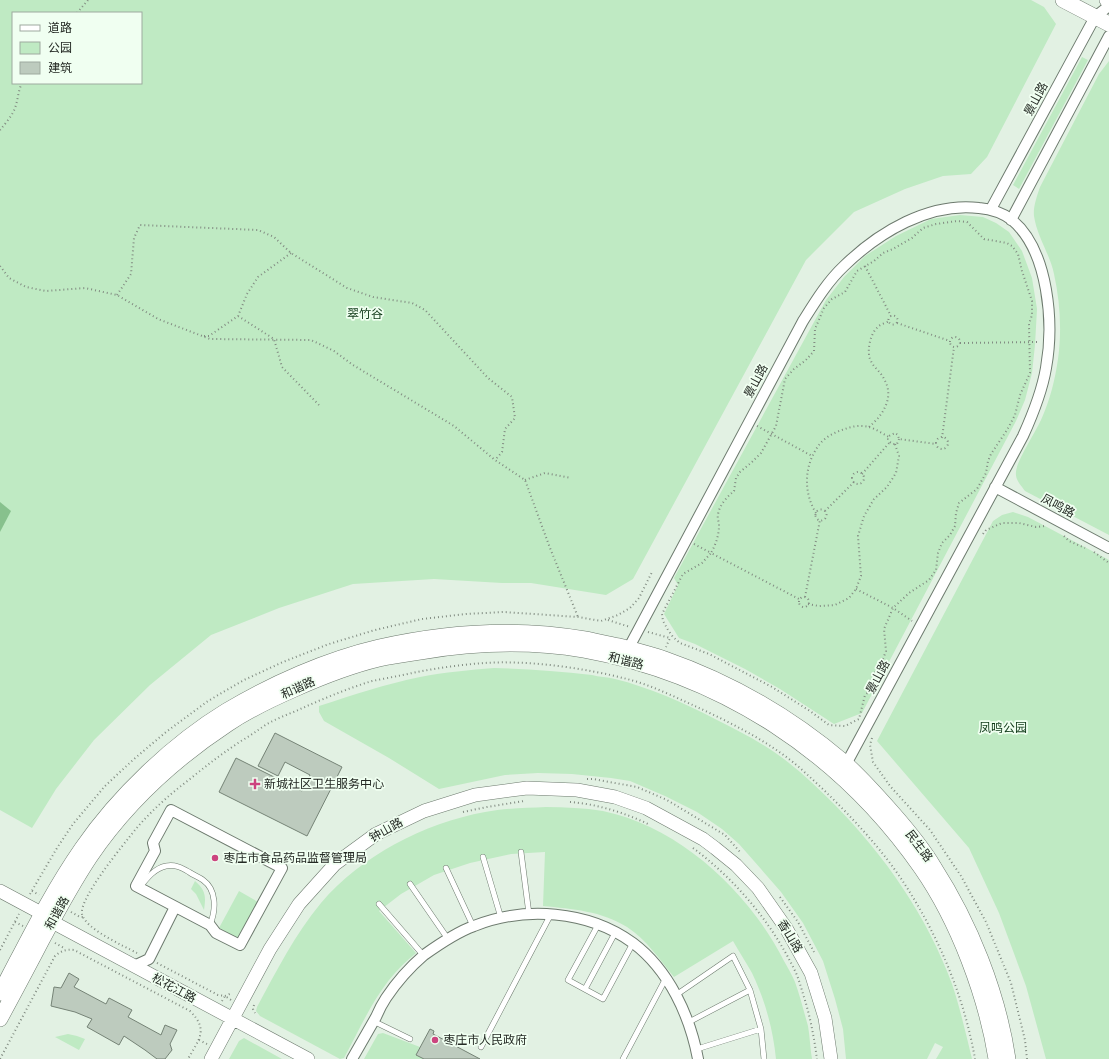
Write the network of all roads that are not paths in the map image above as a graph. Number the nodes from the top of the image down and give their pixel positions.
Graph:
1 (1063, 0) edge
2 (1109, 6) edge
3 (1095, 17) junction
4 (1109, 24) edge
5 (1109, 36) edge
6 (991, 209) junction
7 (1011, 220) junction
8 (995, 487) junction
9 (1109, 548) edge
10 (625, 654) junction
11 (741, 698) joint
12 (843, 770) junction
13 (703, 839) joint
14 (521, 852) dead end
15 (483, 857) dead end
16 (446, 868) dead end
17 (410, 884) dead end
18 (140, 887) junction
19 (0, 891) edge
20 (379, 904) dead end
21 (175, 907) junction
22 (529, 914) junction
23 (551, 914) junction
24 (45, 917) junction
25 (501, 918) junction
26 (210, 925) junction
27 (598, 925) junction
28 (473, 926) junction
29 (615, 932) junction
30 (448, 939) junction
31 (633, 943) junction
32 (424, 956) junction
33 (134, 966) junction
34 (666, 978) junction
35 (585, 989) junction
36 (750, 990) junction
37 (0, 993) edge
38 (676, 995) junction
39 (0, 1019) edge
40 (233, 1019) junction
41 (373, 1021) junction
42 (689, 1022) junction
43 (761, 1029) junction
44 (410, 1039) dead end
45 (480, 1047) dead end
46 (698, 1054) edge
47 (211, 1059) edge
48 (308, 1059) edge
49 (352, 1059) edge
50 (622, 1059) edge
51 (764, 1059) edge
52 (831, 1059) edge
53 (996, 1059) edge
54 (1008, 1059) edge

1 - 3 main road
2 - 3 street, 景山路
3 - 4 main road
3 - 6 street, 景山路
5 - 7 street
6 - 7 street, 景山路
6 - 10 street, 景山路
7 - 8 street, 景山路
8 - 9 street, 凤鸣路
8 - 12 street, 景山路
10 - 11 main road, 和谐路
10 - 24 main road, 和谐路
11 - 12 main road, 民生路
12 - 53 main road, 民生路
12 - 54 main road, 民生路
13 - 40 street, 钟山路
13 - 52 street, 香山路
14 - 22 lane
15 - 25 lane
16 - 28 lane
17 - 30 lane
18 - 21 street
18 - 26 lane
18 - 26 street
19 - 24 street, 松花江路
20 - 32 lane
21 - 26 street
21 - 33 street
22 - 23 street
22 - 25 street
23 - 27 street
23 - 45 lane
24 - 33 street, 松花江路
24 - 37 main road, 和谐路
24 - 39 main road, 和谐路
25 - 28 street
27 - 29 street
27 - 35 lane
28 - 30 street
29 - 31 street
29 - 35 lane
30 - 32 street
31 - 34 street
31 - 35 lane
32 - 41 street
33 - 40 street, 松花江路
34 - 38 street
34 - 50 lane
36 - 38 lane
36 - 42 lane
36 - 43 lane
38 - 42 street
40 - 47 street, 钟山路
40 - 48 street, 松花江路
41 - 44 lane
41 - 49 street
42 - 46 street
43 - 46 lane
43 - 51 lane

